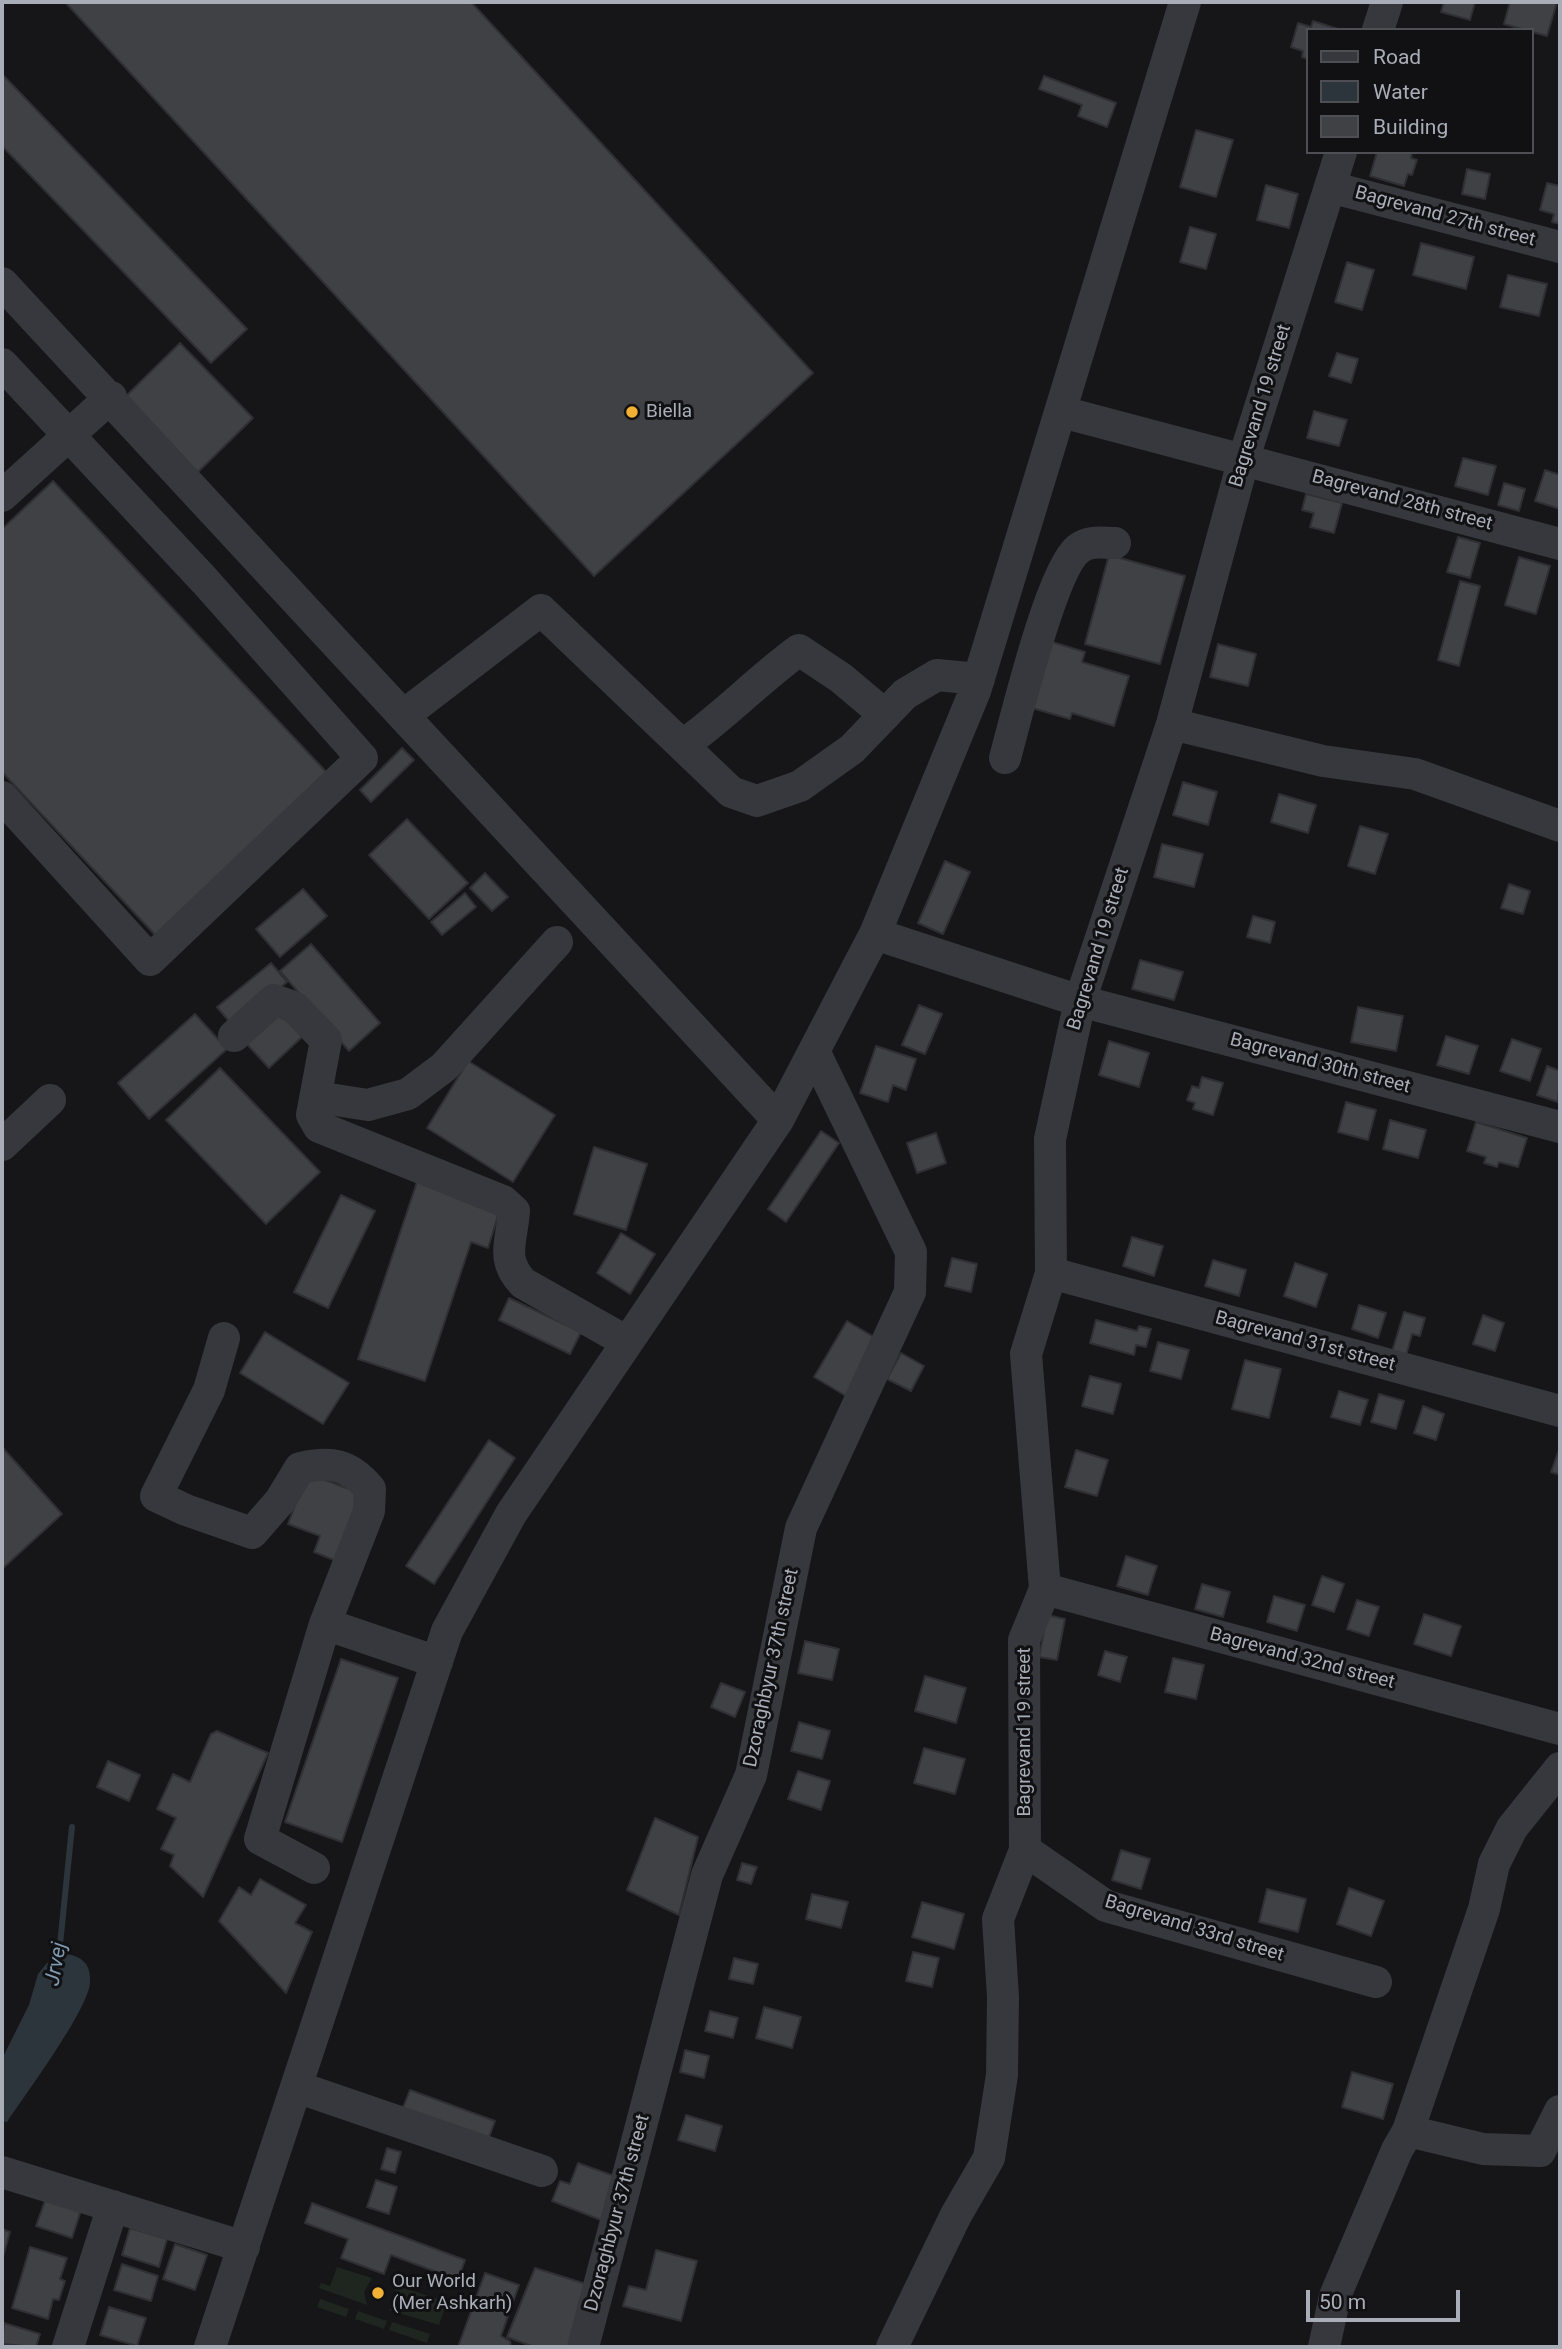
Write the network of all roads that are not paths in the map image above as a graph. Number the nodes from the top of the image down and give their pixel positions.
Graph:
1 (1185, 2) edge
2 (1387, 2) edge
3 (1379, 28) edge
4 (1339, 154) edge
5 (1330, 187) junction
6 (1560, 247) edge
7 (2, 283) edge
8 (2, 364) edge
9 (111, 397) junction
10 (1062, 412) junction
11 (67, 436) junction
12 (1244, 458) junction
13 (2, 496) edge
14 (1115, 543) dead end
15 (1560, 544) edge
16 (1002, 606) junction
17 (1045, 617) junction
18 (979, 678) junction
19 (404, 715) junction
20 (885, 715) junction
21 (1172, 724) junction
22 (683, 745) junction
23 (1005, 758) dead end
24 (2, 797) edge
25 (1560, 826) edge
26 (875, 934) junction
27 (557, 942) dead end
28 (1080, 1000) junction
29 (234, 1036) dead end
30 (815, 1053) junction
31 (316, 1097) junction
32 (50, 1100) dead end
33 (778, 1120) junction
34 (1560, 1127) edge
35 (2, 1145) edge
36 (1051, 1273) junction
37 (224, 1338) dead end
38 (628, 1342) junction
39 (1560, 1411) edge
40 (1045, 1589) junction
41 (325, 1624) junction
42 (437, 1662) junction
43 (1560, 1729) edge
44 (1560, 1768) edge
45 (1025, 1850) junction
46 (314, 1868) dead end
47 (1376, 1982) dead end
48 (297, 2087) junction
49 (1560, 2111) edge
50 (1408, 2131) junction
51 (2, 2172) edge
52 (542, 2172) dead end
53 (113, 2206) junction
54 (244, 2247) junction
55 (68, 2347) edge
56 (210, 2347) edge
57 (583, 2347) edge
58 (892, 2347) edge
59 (1324, 2347) edge

1 - 10 street
2 - 3 street
4 - 5 street, Bagrevand 19 street
5 - 6 street, Bagrevand 27th street
5 - 12 street, Bagrevand 19 street
7 - 9 street
8 - 11 street
9 - 11 street
9 - 19 street
10 - 12 street, Bagrevand 28th street
10 - 16 street
11 - 13 street
11 - 24 street
12 - 15 street, Bagrevand 28th street
12 - 21 street, Bagrevand 19 street
14 - 17 street
16 - 17 street
16 - 18 street
17 - 23 street
18 - 20 street
18 - 26 street
19 - 22 street
19 - 33 street
20 - 22 street
20 - 22 street
21 - 25 street
21 - 28 street, Bagrevand 19 street
26 - 28 street, Bagrevand 30th street
26 - 30 street
27 - 31 street
28 - 34 street, Bagrevand 30th street
28 - 36 street, Bagrevand 19 street
29 - 31 street
30 - 33 street
30 - 57 street, Dzoraghbyur 37th street
31 - 38 street
32 - 35 street
33 - 38 street
36 - 39 street, Bagrevand 31st street
36 - 40 street, Bagrevand 19 street
37 - 41 street
38 - 42 street
40 - 43 street, Bagrevand 32nd street
40 - 45 street, Bagrevand 19 street
41 - 42 street
41 - 46 street
42 - 48 street
44 - 50 street
45 - 47 street, Bagrevand 33rd street
45 - 58 street
48 - 52 street
48 - 54 street
49 - 50 street
50 - 59 street
51 - 53 street
53 - 54 street
53 - 55 street
54 - 56 street

